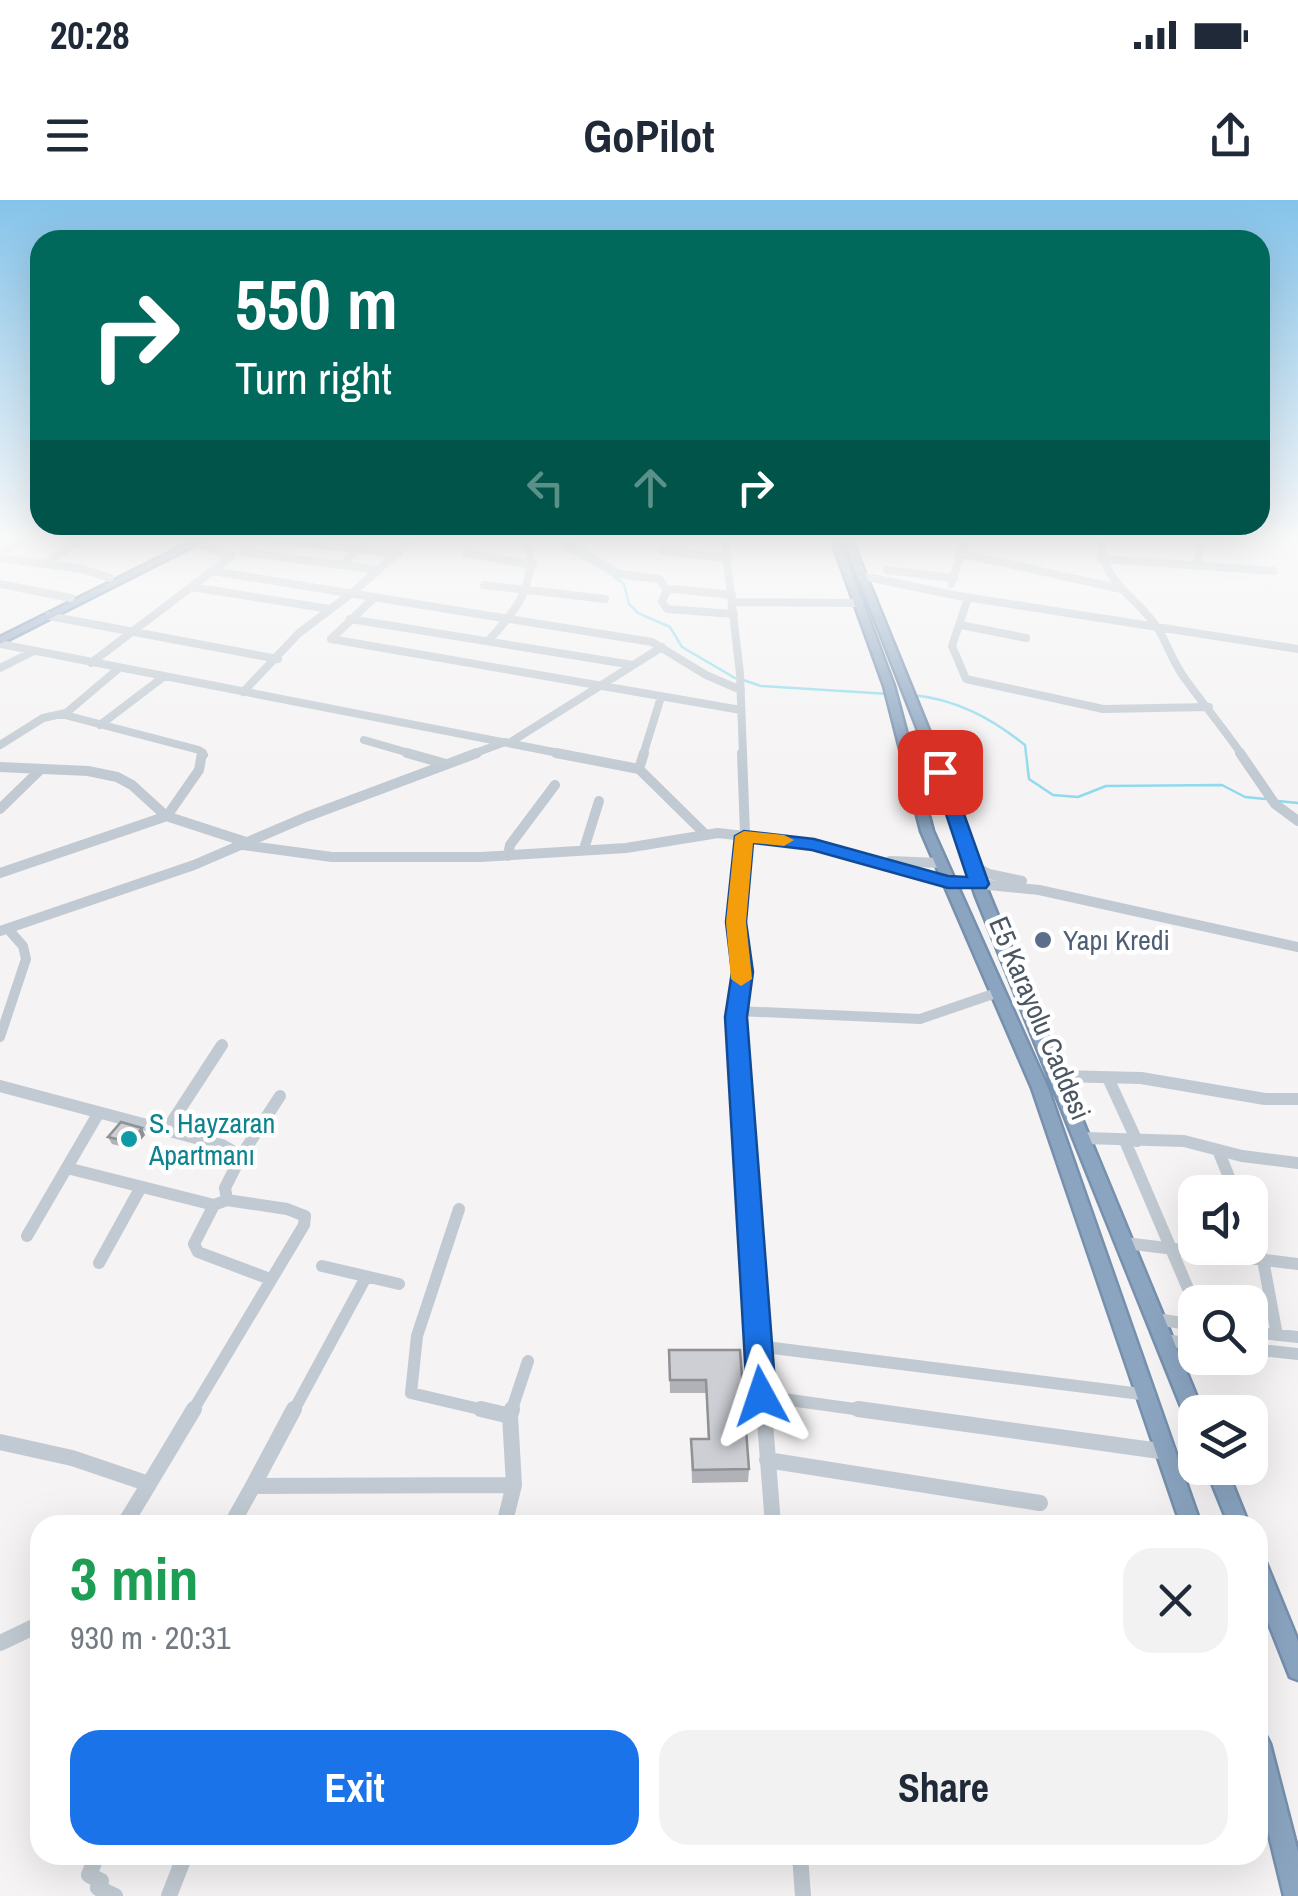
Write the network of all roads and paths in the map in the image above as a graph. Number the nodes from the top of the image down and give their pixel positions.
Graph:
1 (42, 615) edge
2 (153, 615) edge
3 (323, 615) edge
4 (354, 615) edge
5 (485, 615) edge
6 (511, 615) edge
7 (734, 615) edge
8 (864, 615) edge
9 (878, 615) edge
10 (963, 615) edge
11 (1063, 615) edge
12 (1074, 615) edge
13 (1145, 615) edge
14 (49, 616) joint
15 (350, 619) junction
16 (508, 619) junction
17 (960, 624) junction
18 (1157, 629) junction
19 (128, 634) junction
20 (1026, 638) dead end
21 (0, 640) edge
22 (488, 641) junction
23 (662, 647) junction
24 (1298, 651) edge
25 (34, 652) junction
26 (278, 660) junction
27 (91, 663) junction
28 (632, 665) junction
29 (0, 668) edge
30 (118, 669) junction
31 (162, 678) junction
32 (740, 682) junction
33 (600, 686) junction
34 (243, 692) junction
35 (661, 697) junction
36 (1208, 706) junction
37 (741, 710) junction
38 (60, 714) junction
39 (100, 725) junction
40 (364, 740) dead end
41 (507, 742) junction
42 (0, 745) edge
43 (446, 764) junction
44 (0, 767) edge
45 (639, 769) junction
46 (39, 771) junction
47 (555, 785) dead end
48 (599, 801) dead end
49 (0, 808) edge
50 (167, 816) junction
51 (1297, 818) edge
52 (704, 833) junction
53 (744, 836) junction
54 (246, 844) junction
55 (584, 849) junction
56 (508, 856) junction
57 (852, 856) junction
58 (939, 863) junction
59 (971, 864) junction
60 (0, 873) edge
61 (948, 882) junction
62 (979, 884) junction
63 (1039, 890) junction
64 (4, 930) edge
65 (1298, 947) edge
66 (1000, 992) junction
67 (737, 1012) junction
68 (0, 1037) edge
69 (222, 1045) dead end
70 (1058, 1076) junction
71 (1108, 1078) junction
72 (0, 1086) edge
73 (280, 1096) dead end
74 (1298, 1100) edge
75 (98, 1114) junction
76 (166, 1131) junction
77 (1084, 1138) junction
78 (1131, 1141) junction
79 (1218, 1150) junction
80 (241, 1156) junction
81 (1297, 1166) edge
82 (67, 1168) junction
83 (1228, 1175) edge
84 (142, 1187) junction
85 (220, 1203) junction
86 (459, 1209) dead end
87 (27, 1236) dead end
88 (1125, 1244) junction
89 (1174, 1249) junction
90 (1178, 1249) edge
91 (1268, 1261) edge
92 (99, 1262) dead end
93 (1298, 1264) edge
94 (1264, 1265) edge
95 (322, 1266) dead end
96 (364, 1278) junction
97 (270, 1279) junction
98 (399, 1284) dead end
99 (1187, 1285) edge
100 (1156, 1320) junction
101 (1178, 1323) edge
102 (1268, 1334) edge
103 (1277, 1335) junction
104 (1298, 1337) edge
105 (1164, 1340) junction
106 (1178, 1342) edge
107 (757, 1346) junction
108 (1268, 1351) edge
109 (1298, 1354) edge
110 (528, 1362) dead end
111 (1186, 1395) edge
112 (761, 1396) junction
113 (1149, 1396) junction
114 (510, 1416) junction
115 (0, 1442) edge
116 (1168, 1452) junction
117 (767, 1460) junction
118 (149, 1484) junction
119 (514, 1485) junction
120 (1223, 1485) edge
121 (253, 1486) junction
122 (1040, 1503) dead end
123 (130, 1515) edge
124 (237, 1515) edge
125 (506, 1515) edge
126 (771, 1515) edge
127 (1189, 1515) edge
128 (1235, 1515) edge
129 (1268, 1595) edge
130 (30, 1629) edge
131 (0, 1643) edge
132 (1298, 1669) edge
133 (1268, 1783) edge
134 (92, 1865) edge
135 (181, 1865) edge
136 (801, 1865) edge
137 (115, 1896) edge
138 (169, 1896) edge
139 (803, 1896) edge
140 (1297, 1896) edge

1 - 21 highway
2 - 19 street
3 - 26 street
4 - 15 street
5 - 16 street
6 - 16 street
7 - 32 street
8 - 58 highway, E5 Karayolu Caddesi
9 - 59 highway, E5 Karayolu Caddesi
10 - 17 street
11 - 18 street
12 - 18 street
13 - 18 street
14 - 19 street
14 - 21 highway
15 - 22 street
15 - 33 street
16 - 22 street
16 - 23 street
17 - 20 street
17 - 36 street
18 - 24 street
18 - 36 street
19 - 26 street
19 - 27 street
21 - 25 street
22 - 28 street
23 - 28 street
23 - 32 street
25 - 27 street
25 - 29 street
26 - 34 street
27 - 30 street
28 - 33 street
30 - 31 street
30 - 38 street
31 - 34 street
31 - 39 street
32 - 37 street
33 - 35 street
33 - 41 street
34 - 41 street
35 - 37 street
35 - 45 street
36 - 51 street
37 - 53 street
38 - 39 street
38 - 42 street
39 - 50 street
40 - 43 street
41 - 43 street
41 - 45 street
43 - 54 street
44 - 46 street
45 - 52 street
46 - 49 street
46 - 50 street
47 - 56 street
48 - 55 street
50 - 54 street
50 - 60 street
52 - 53 street
52 - 55 street
53 - 57 street
53 - 67 street
54 - 56 street
54 - 64 street
55 - 56 street
57 - 58 street
57 - 61 street
58 - 59 highway
58 - 61 highway, E5 Karayolu Caddesi
59 - 62 highway, E5 Karayolu Caddesi
59 - 63 street
61 - 62 highway
61 - 66 highway, E5 Karayolu Caddesi
62 - 63 street
62 - 70 highway, E5 Karayolu Caddesi
63 - 65 street
64 - 68 street
66 - 67 street
66 - 113 highway, E5 Karayolu Caddesi
67 - 107 street
69 - 76 street
70 - 71 street
70 - 77 highway, E5 Karayolu Caddesi
71 - 74 street
71 - 78 street
72 - 75 street
73 - 80 street
75 - 76 street
75 - 82 street
76 - 80 street
77 - 78 street
77 - 88 highway, E5 Karayolu Caddesi
78 - 79 street
78 - 89 street
79 - 81 street
79 - 83 street
80 - 85 street
82 - 84 street
82 - 87 street
84 - 85 street
84 - 92 street
85 - 97 street
85 - 97 street
86 - 114 street
88 - 89 street
88 - 100 highway, E5 Karayolu Caddesi
89 - 90 street
89 - 99 street
91 - 93 street
94 - 103 street
95 - 96 street
96 - 98 street
96 - 121 street
97 - 118 street
100 - 101 street
100 - 105 highway, E5 Karayolu Caddesi
102 - 103 street
103 - 104 street
105 - 106 street
105 - 111 highway, E5 Karayolu Caddesi
107 - 112 street
107 - 113 street
108 - 109 street
110 - 114 street
112 - 116 street
112 - 117 street
113 - 116 highway, E5 Karayolu Caddesi
114 - 119 street
115 - 118 street
116 - 127 highway, E5 Karayolu Caddesi
117 - 122 street
117 - 126 street
118 - 123 street
119 - 121 street
119 - 125 street
120 - 128 highway
121 - 124 street
129 - 132 highway
130 - 131 street
133 - 140 highway
134 - 137 street
135 - 138 street
136 - 139 street

